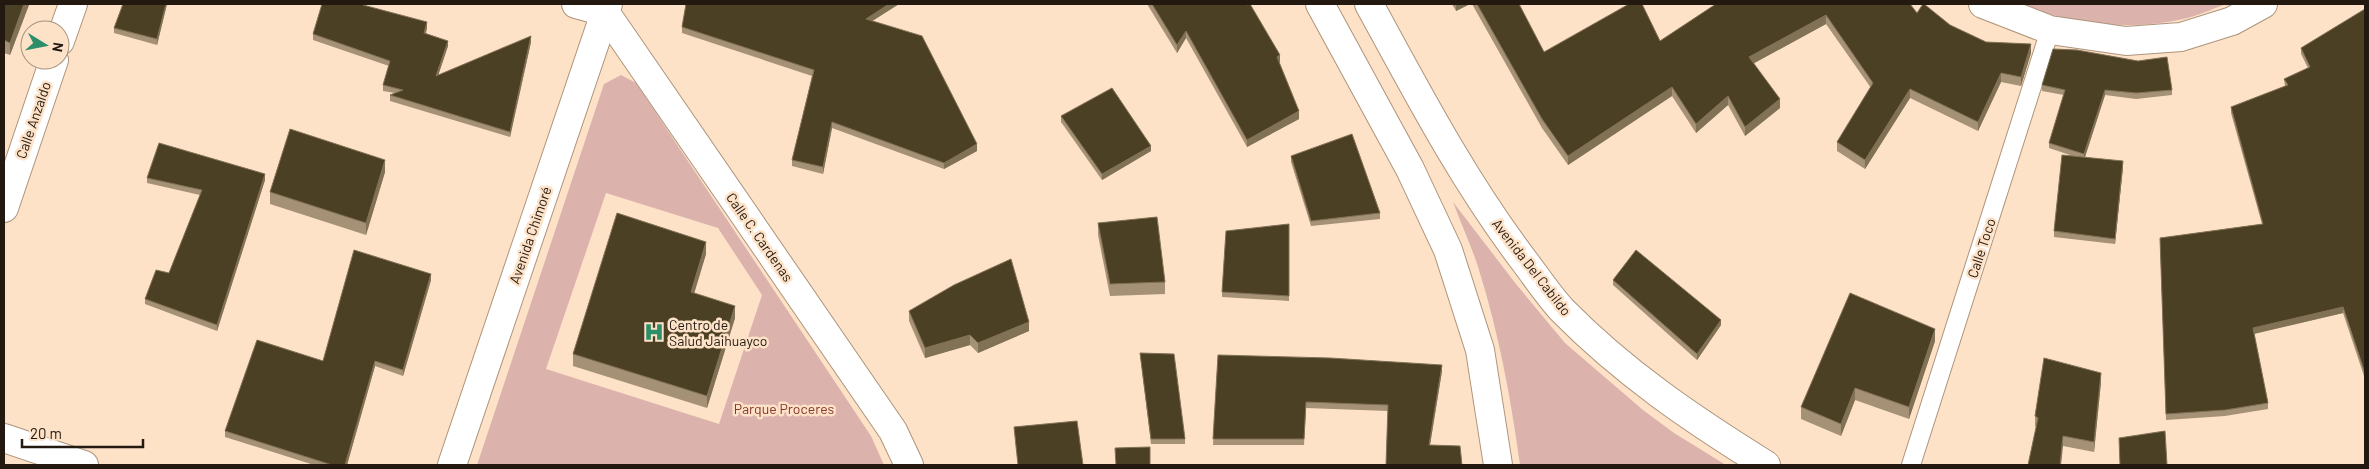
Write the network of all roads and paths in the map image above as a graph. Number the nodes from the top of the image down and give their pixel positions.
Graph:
1 (73, 4) edge
2 (576, 4) edge
3 (1320, 4) edge
4 (1369, 4) edge
5 (1983, 4) edge
6 (2263, 4) edge
7 (606, 8) edge
8 (67, 20) edge
9 (2050, 30) junction
10 (51, 70) edge
11 (4, 208) edge
12 (4, 438) edge
13 (84, 465) edge
14 (452, 465) edge
15 (909, 465) edge
16 (1498, 465) edge
17 (1766, 465) edge
18 (1911, 465) edge

1 - 8 street
2 - 7 street
3 - 16 street
4 - 17 street, Avenida Del Cabildo
5 - 9 street
6 - 9 street
7 - 14 street, Avenida Chimoré
7 - 15 street, Calle C. Cardenas
9 - 18 lane, Calle Toco
10 - 11 street, Calle Anzaldo
12 - 13 street

